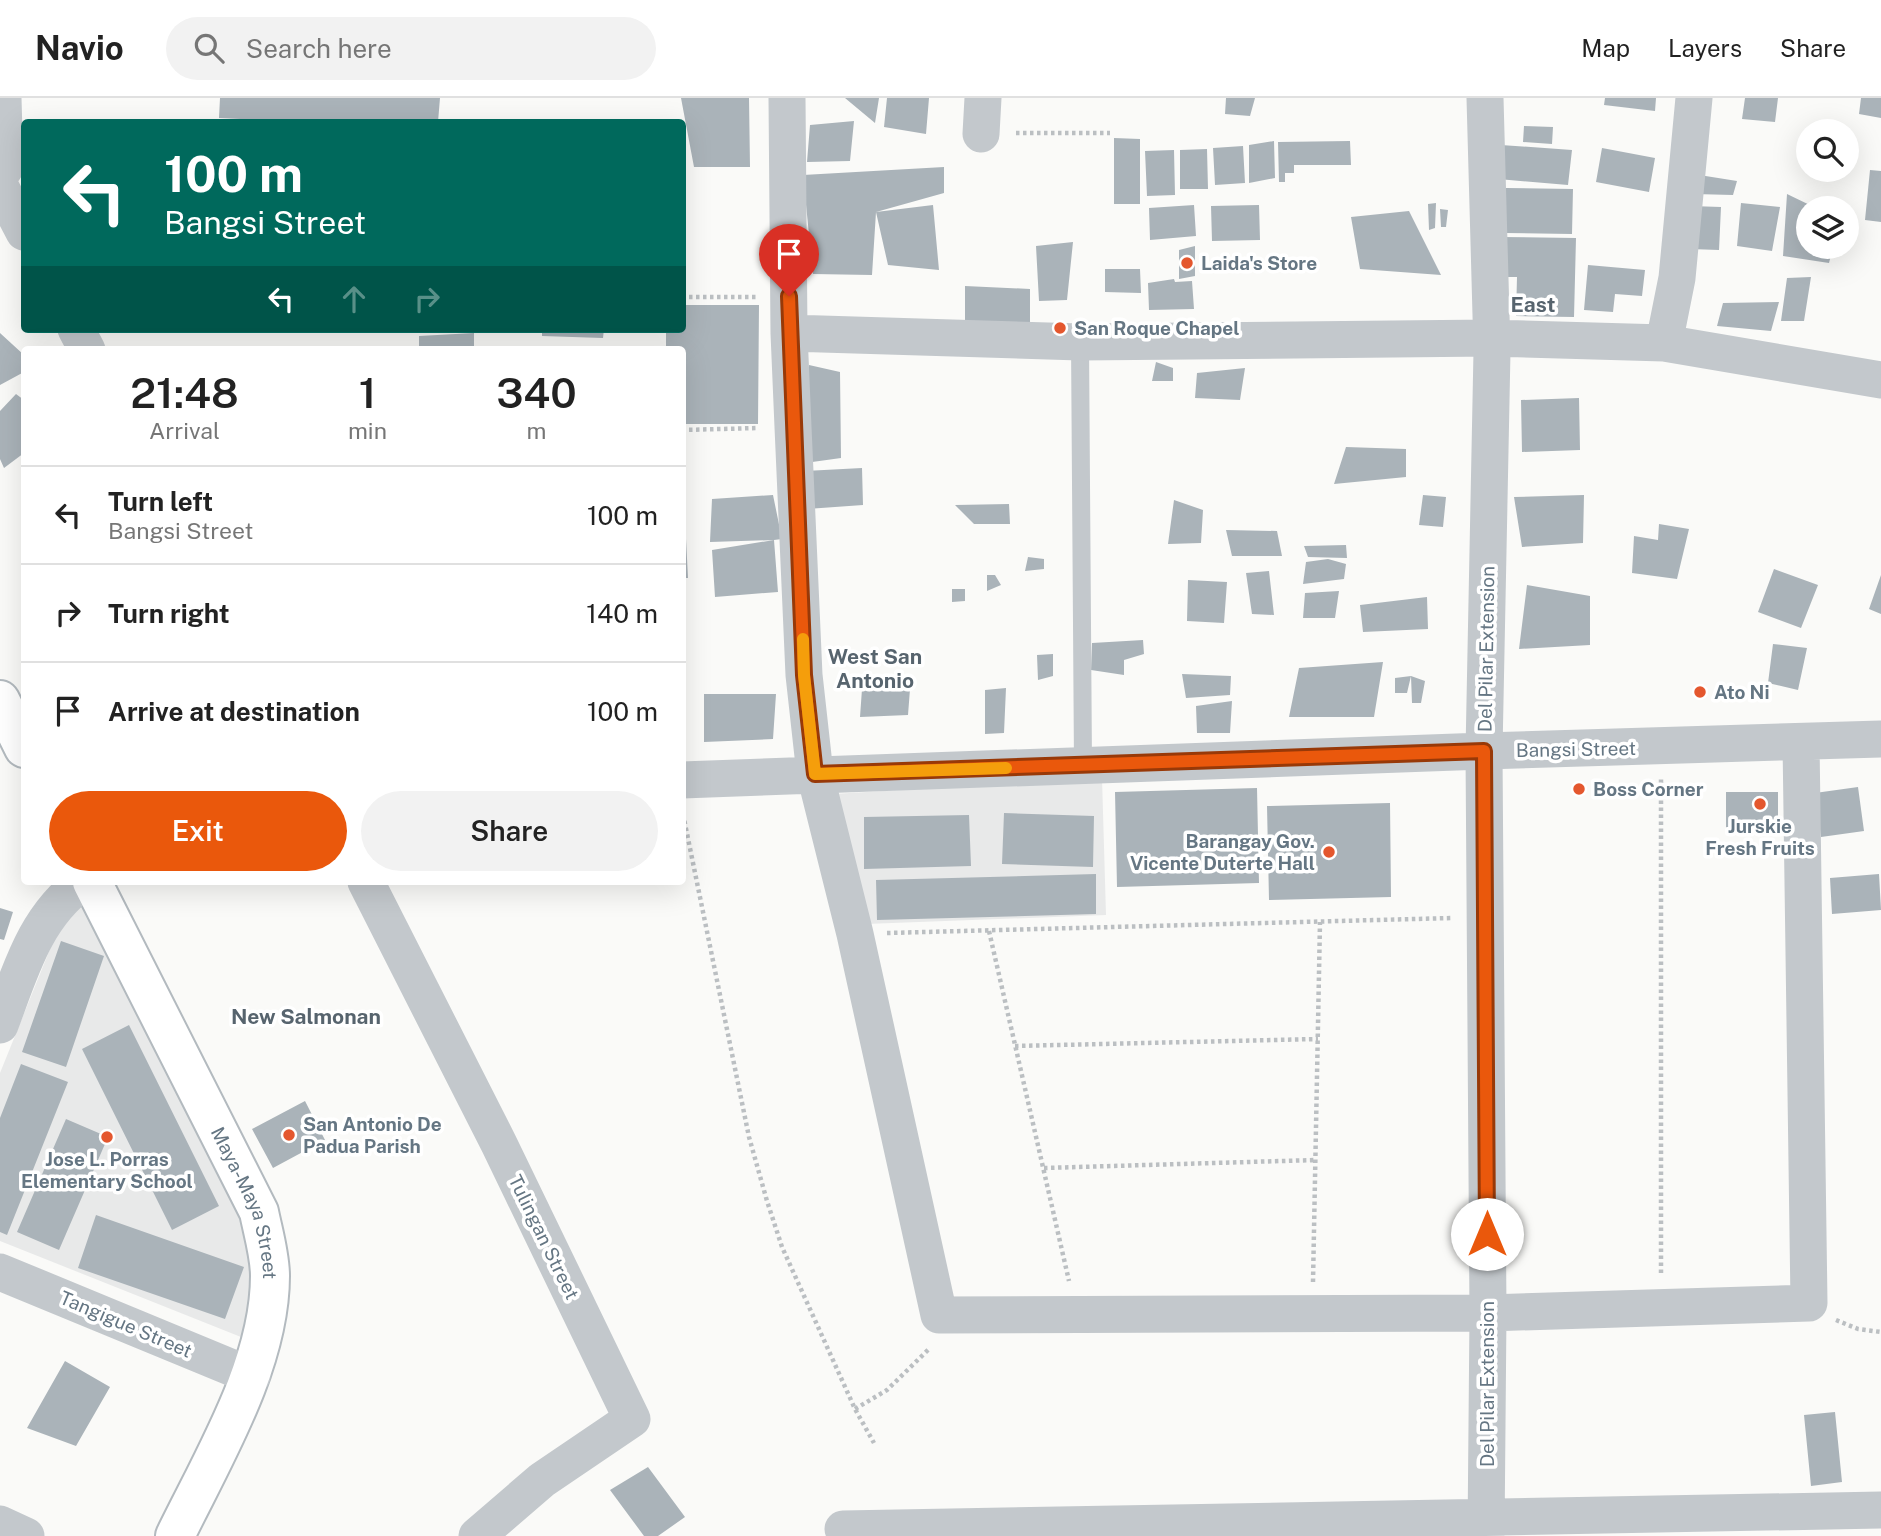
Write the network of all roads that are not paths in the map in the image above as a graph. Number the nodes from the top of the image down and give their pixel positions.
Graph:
1 (3, 98) edge
2 (787, 98) edge
3 (983, 98) edge
4 (1485, 98) edge
5 (1694, 98) edge
6 (981, 134) road end
7 (0, 175) edge
8 (0, 186) edge
9 (21, 226) edge
10 (789, 333) junction
11 (1491, 338) junction
12 (1080, 342) junction
13 (1664, 343) junction
14 (1881, 380) edge
15 (0, 700) edge
16 (1881, 739) edge
17 (21, 742) edge
18 (1801, 742) junction
19 (1484, 751) junction
20 (1083, 765) junction
21 (815, 774) junction
22 (686, 780) edge
23 (79, 885) edge
24 (94, 885) edge
25 (368, 885) edge
26 (0, 1025) edge
27 (0, 1272) edge
28 (1488, 1313) junction
29 (252, 1376) junction
30 (1881, 1510) edge
31 (0, 1524) edge
32 (1486, 1526) edge
33 (843, 1529) dead end
34 (26, 1536) edge
35 (175, 1536) edge
36 (477, 1536) edge

1 - 7 street
2 - 10 street
3 - 6 street
4 - 11 street, Del Pilar Extension
5 - 13 street
8 - 9 street
10 - 12 street
10 - 21 street
11 - 12 street
11 - 13 street
11 - 19 street, Del Pilar Extension
12 - 20 lane
13 - 14 street
15 - 17 street
16 - 18 street, Bangsi Street
18 - 19 street, Bangsi Street
18 - 28 street
19 - 20 street, Bangsi Street
19 - 28 street, Del Pilar Extension
20 - 21 street, Bangsi Street
21 - 22 street, Bangsi Street
21 - 28 street
23 - 26 street
24 - 29 street, Maya-Maya Street
25 - 36 street, Tulingan Street
27 - 29 street, Tangigue Street
28 - 32 street, Del Pilar Extension
29 - 35 street, Maya-Maya Street
30 - 32 street
31 - 34 street
32 - 33 street

